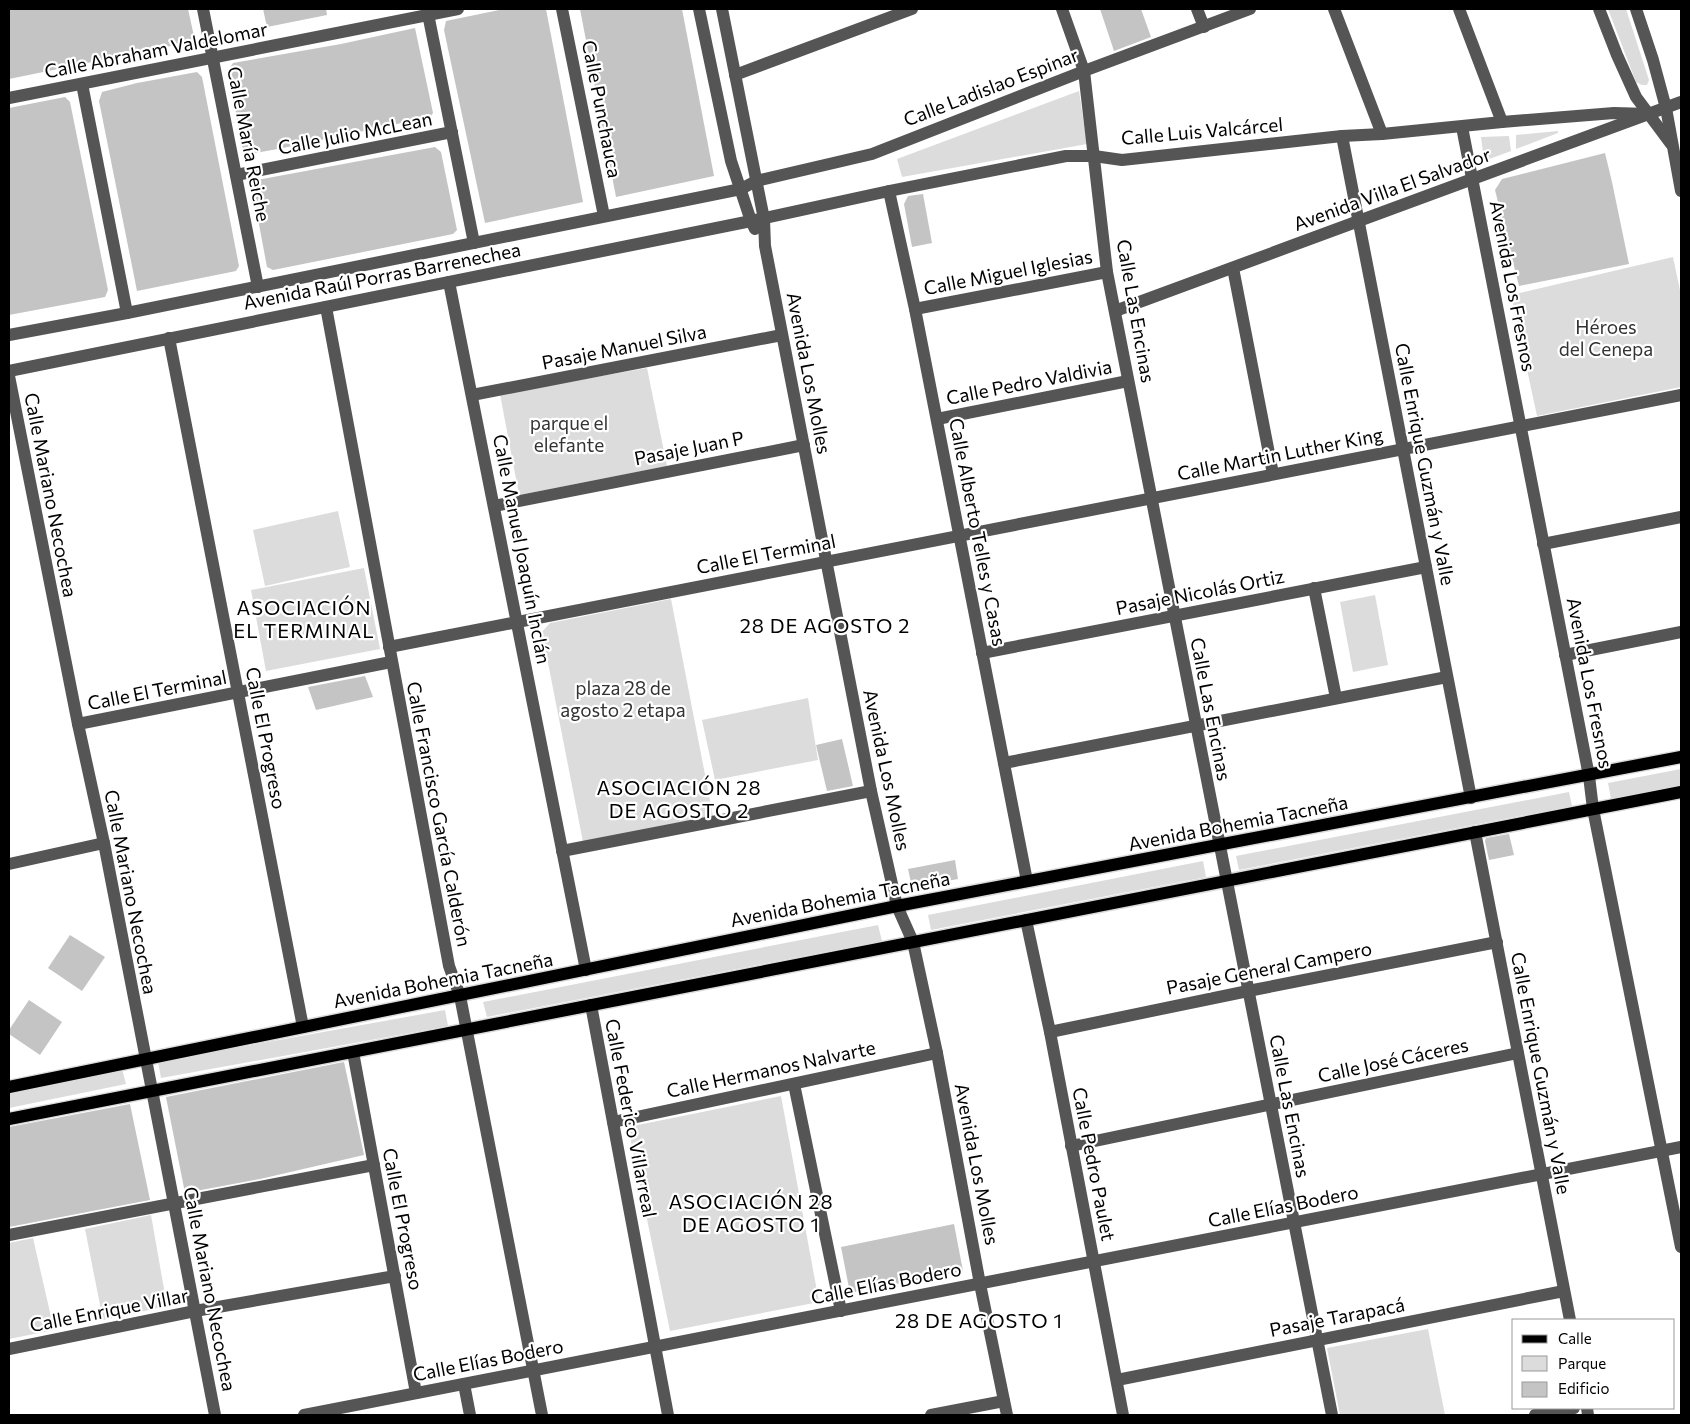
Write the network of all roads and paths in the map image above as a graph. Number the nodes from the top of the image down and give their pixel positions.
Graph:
1 (203, 9) edge
2 (458, 9) edge
3 (562, 9) edge
4 (699, 9) edge
5 (722, 9) edge
6 (912, 9) edge
7 (1062, 9) edge
8 (1197, 9) edge
9 (1250, 9) edge
10 (1334, 9) edge
11 (1459, 9) edge
12 (1599, 9) edge
13 (1636, 9) edge
14 (428, 12) edge
15 (1204, 27) junction
16 (213, 58) junction
17 (1084, 71) junction
18 (735, 75) junction
19 (82, 84) junction
20 (9, 98) edge
21 (1681, 102) edge
22 (1666, 108) junction
23 (1649, 114) junction
24 (1502, 122) junction
25 (1462, 127) junction
26 (452, 132) junction
27 (1382, 134) junction
28 (1342, 136) junction
29 (1673, 146) junction
30 (1094, 156) junction
31 (236, 175) junction
32 (1473, 179) junction
33 (756, 181) junction
34 (741, 188) junction
35 (890, 191) junction
36 (1681, 191) edge
37 (604, 216) junction
38 (757, 220) junction
39 (1359, 221) junction
40 (474, 243) junction
41 (1233, 268) junction
42 (1107, 272) junction
43 (449, 282) junction
44 (258, 286) junction
45 (326, 307) junction
46 (915, 309) junction
47 (1115, 311) junction
48 (127, 313) junction
49 (9, 335) edge
50 (782, 335) junction
51 (169, 338) junction
52 (9, 371) edge
53 (9, 376) edge
54 (1128, 381) junction
55 (1681, 395) edge
56 (472, 396) junction
57 (937, 419) junction
58 (1521, 426) junction
59 (804, 445) junction
60 (1403, 449) junction
61 (1273, 474) junction
62 (1151, 498) junction
63 (494, 506) junction
64 (1681, 517) edge
65 (959, 536) junction
66 (1543, 544) junction
67 (826, 562) junction
68 (1426, 567) junction
69 (1314, 588) junction
70 (1174, 616) junction
71 (517, 622) junction
72 (1681, 632) edge
73 (389, 647) junction
74 (982, 653) junction
75 (1565, 654) junction
76 (391, 662) junction
77 (1447, 677) junction
78 (238, 693) junction
79 (1336, 698) junction
80 (78, 724) junction
81 (1196, 726) junction
82 (1681, 757) edge
83 (1004, 763) junction
84 (1589, 776) junction
85 (871, 791) junction
86 (1681, 792) edge
87 (1471, 798) junction
88 (1592, 809) junction
89 (1475, 832) junction
90 (104, 844) junction
91 (1219, 846) junction
92 (562, 851) junction
93 (9, 864) edge
94 (1027, 881) junction
95 (1226, 881) junction
96 (897, 906) junction
97 (1026, 920) junction
98 (913, 942) junction
99 (1497, 942) junction
100 (586, 970) junction
101 (1248, 990) junction
102 (460, 996) junction
103 (591, 1005) junction
104 (304, 1027) junction
105 (467, 1029) junction
106 (1050, 1032) junction
107 (353, 1052) junction
108 (937, 1053) junction
109 (1518, 1054) junction
110 (146, 1059) junction
111 (794, 1084) junction
112 (9, 1087) edge
113 (152, 1091) junction
114 (1270, 1104) junction
115 (9, 1119) edge
116 (613, 1122) junction
117 (1071, 1146) junction
118 (1681, 1147) edge
119 (1662, 1151) junction
120 (374, 1165) junction
121 (1542, 1175) junction
122 (174, 1203) junction
123 (1294, 1223) junction
124 (9, 1235) edge
125 (1681, 1246) edge
126 (1094, 1262) junction
127 (395, 1276) junction
128 (980, 1284) junction
129 (1564, 1291) junction
130 (841, 1311) junction
131 (195, 1312) junction
132 (1570, 1319) edge
133 (1317, 1340) junction
134 (655, 1347) junction
135 (9, 1349) edge
136 (534, 1370) junction
137 (1117, 1380) junction
138 (464, 1384) junction
139 (416, 1393) junction
140 (1004, 1400) junction
141 (1568, 1409) edge
142 (328, 1413) edge
143 (215, 1415) edge
144 (304, 1415) edge
145 (470, 1415) edge
146 (542, 1415) edge
147 (668, 1415) edge
148 (930, 1415) edge
149 (1007, 1415) edge
150 (1123, 1415) edge
151 (1332, 1415) edge
152 (1535, 1415) edge

1 - 16 street, Calle María Reiche
2 - 14 street, Calle Abraham Valdelomar
3 - 37 street, Calle Punchauca
4 - 34 street, Avenida Los Molles
5 - 18 street, Avenida Los Molles
6 - 18 street
7 - 17 street, Calle Las Encinas
8 - 15 street
9 - 15 street, Calle Ladislao Espinar
10 - 27 street
11 - 24 street
12 - 23 street
13 - 22 street
14 - 16 street, Calle Abraham Valdelomar
14 - 26 street
15 - 17 street, Calle Ladislao Espinar
16 - 19 street, Calle Abraham Valdelomar
16 - 31 street, Calle María Reiche
17 - 30 street, Calle Las Encinas
17 - 33 street, Calle Ladislao Espinar
18 - 33 street, Avenida Los Molles
19 - 20 street, Calle Abraham Valdelomar
19 - 48 street
21 - 22 street, Avenida Villa El Salvador
22 - 23 street, Avenida Villa El Salvador
22 - 29 street
23 - 24 street, Calle Luis Valcárcel
23 - 29 street
23 - 32 street, Avenida Villa El Salvador
24 - 25 street, Calle Luis Valcárcel
25 - 27 street, Calle Luis Valcárcel
25 - 32 street, Avenida Los Fresnos
26 - 31 street, Calle Julio McLean
26 - 40 street
27 - 28 street, Calle Luis Valcárcel
28 - 30 street, Calle Luis Valcárcel
28 - 39 street, Calle Enrique Guzmán y Valle
29 - 36 street
30 - 35 street, Calle Luis Valcárcel
30 - 42 street, Calle Las Encinas
31 - 44 street, Calle María Reiche
32 - 39 street, Avenida Villa El Salvador
32 - 58 street, Avenida Los Fresnos
33 - 34 street, Calle Ladislao Espinar
33 - 38 street, Avenida Los Molles
34 - 37 street, Avenida Raúl Porras Barrenechea
34 - 38 street, Avenida Los Molles
35 - 38 street, Calle Luis Valcárcel
35 - 46 street, Calle Alberto Telles y Casas
37 - 40 street, Avenida Raúl Porras Barrenechea
38 - 43 street, Avenida Raúl Porras Barrenechea
38 - 50 street, Avenida Los Molles
39 - 41 street, Avenida Villa El Salvador
39 - 60 street, Calle Enrique Guzmán y Valle
40 - 44 street, Avenida Raúl Porras Barrenechea
41 - 47 street, Avenida Villa El Salvador
41 - 61 street
42 - 46 street, Calle Miguel Iglesias
42 - 47 street, Calle Las Encinas
43 - 45 street, Avenida Raúl Porras Barrenechea
43 - 56 street, Calle Manuel Joaquín Inclán
44 - 48 street, Avenida Raúl Porras Barrenechea
45 - 51 street, Avenida Raúl Porras Barrenechea
45 - 73 street, Calle Francisco García Calderón
46 - 57 street, Calle Alberto Telles y Casas
47 - 54 street, Calle Las Encinas
48 - 49 street, Avenida Raúl Porras Barrenechea
50 - 56 street, Pasaje Manuel Silva
50 - 59 street, Avenida Los Molles
51 - 52 street, Avenida Raúl Porras Barrenechea
51 - 78 street, Calle El Progreso
53 - 80 street, Calle Mariano Necochea
54 - 57 street, Calle Pedro Valdivia
54 - 62 street, Calle Las Encinas
55 - 58 street, Calle Martin Luther King
56 - 63 street, Calle Manuel Joaquín Inclán
57 - 65 street, Calle Alberto Telles y Casas
58 - 60 street, Calle Martin Luther King
58 - 66 street, Avenida Los Fresnos
59 - 63 street, Pasaje Juan P
59 - 67 street, Avenida Los Molles
60 - 61 street, Calle Martin Luther King
60 - 68 street, Calle Enrique Guzmán y Valle
61 - 62 street, Calle Martin Luther King
62 - 65 street, Calle El Terminal
62 - 70 street, Calle Las Encinas
63 - 71 street, Calle Manuel Joaquín Inclán
64 - 66 street
65 - 67 street, Calle El Terminal
65 - 74 street, Calle Alberto Telles y Casas
66 - 75 street, Avenida Los Fresnos
67 - 71 street, Calle El Terminal
67 - 85 street, Avenida Los Molles
68 - 69 street, Pasaje Nicolás Ortiz
68 - 77 street, Calle Enrique Guzmán y Valle
69 - 70 street, Pasaje Nicolás Ortiz
69 - 79 street
70 - 74 street, Pasaje Nicolás Ortiz
70 - 81 street, Calle Las Encinas
71 - 73 street, Calle El Terminal
71 - 92 street, Calle Manuel Joaquín Inclán
72 - 75 street
73 - 76 street, Calle Francisco García Calderón
74 - 83 street, Calle Alberto Telles y Casas
75 - 84 street, Avenida Los Fresnos
76 - 78 street, Calle El Terminal
76 - 102 street, Calle Francisco García Calderón
77 - 79 street
77 - 87 street, Calle Enrique Guzmán y Valle
78 - 80 street, Calle El Terminal
78 - 104 street, Calle El Progreso
79 - 81 street
80 - 90 street, Calle Mariano Necochea
81 - 83 street
81 - 91 street, Calle Las Encinas
82 - 84 main road, Avenida Bohemia Tacneña
83 - 94 street, Calle Alberto Telles y Casas
84 - 87 main road, Avenida Bohemia Tacneña
84 - 88 street, Avenida Los Fresnos
85 - 92 street
85 - 96 street, Avenida Los Molles
86 - 88 main road
87 - 91 main road, Avenida Bohemia Tacneña
88 - 89 main road
88 - 119 street, Avenida Los Fresnos
89 - 95 main road
89 - 99 street, Calle Enrique Guzmán y Valle
90 - 93 street
90 - 110 street, Calle Mariano Necochea
91 - 94 main road, Avenida Bohemia Tacneña
91 - 95 street, Calle Las Encinas
92 - 100 street, Calle Manuel Joaquín Inclán
94 - 96 main road, Avenida Bohemia Tacneña
95 - 97 main road
95 - 101 street, Calle Las Encinas
96 - 98 street, Avenida Los Molles
96 - 100 main road, Avenida Bohemia Tacneña
97 - 98 main road
97 - 106 street, Calle Pedro Paulet
98 - 103 main road
98 - 108 street, Avenida Los Molles
99 - 101 street, Pasaje General Campero
99 - 109 street, Calle Enrique Guzmán y Valle
100 - 102 main road, Avenida Bohemia Tacneña
101 - 106 street, Pasaje General Campero
101 - 114 street, Calle Las Encinas
102 - 104 main road, Avenida Bohemia Tacneña
102 - 105 street, Calle Francisco García Calderón
103 - 105 main road
103 - 116 street, Calle Federico Villarreal
104 - 110 main road, Avenida Bohemia Tacneña
105 - 107 main road
105 - 136 street, Calle Francisco García Calderón
106 - 117 street, Calle Pedro Paulet
107 - 113 main road
107 - 120 street, Calle El Progreso
108 - 111 street, Calle Hermanos Nalvarte
108 - 128 street, Avenida Los Molles
109 - 114 street, Calle José Cáceres
109 - 121 street, Calle Enrique Guzmán y Valle
110 - 112 main road, Avenida Bohemia Tacneña
110 - 113 street, Calle Mariano Necochea
111 - 116 street, Calle Hermanos Nalvarte
111 - 130 street
113 - 115 main road
113 - 122 street, Calle Mariano Necochea
114 - 117 street, Calle José Cáceres
114 - 123 street, Calle Las Encinas
116 - 134 street, Calle Federico Villarreal
117 - 126 street, Calle Pedro Paulet
118 - 119 street, Calle Elías Bodero
119 - 121 street, Calle Elías Bodero
119 - 125 street, Avenida Los Fresnos
120 - 122 street
120 - 127 street, Calle El Progreso
121 - 123 street, Calle Elías Bodero
121 - 129 street, Calle Enrique Guzmán y Valle
122 - 124 street
122 - 131 street, Calle Mariano Necochea
123 - 126 street, Calle Elías Bodero
123 - 133 street, Calle Las Encinas
126 - 128 street, Calle Elías Bodero
126 - 137 street, Calle Pedro Paulet
127 - 131 street, Calle Enrique Villar
127 - 139 street, Calle El Progreso
128 - 130 street, Calle Elías Bodero
128 - 140 street, Avenida Los Molles
129 - 132 street, Calle Enrique Guzmán y Valle
129 - 133 street, Pasaje Tarapacá
130 - 134 street, Calle Elías Bodero
131 - 135 street, Calle Enrique Villar
131 - 143 street, Calle Mariano Necochea
133 - 137 street, Pasaje Tarapacá
133 - 151 street, Calle Las Encinas
134 - 136 street, Calle Elías Bodero
134 - 147 street, Calle Federico Villarreal
136 - 138 street, Calle Elías Bodero
136 - 146 street, Calle Francisco García Calderón
137 - 150 street, Calle Pedro Paulet
138 - 139 street, Calle Elías Bodero
138 - 145 street
139 - 142 street, Calle Elías Bodero
140 - 148 street
140 - 149 street, Avenida Los Molles
141 - 152 street
142 - 144 street, Calle Elías Bodero

